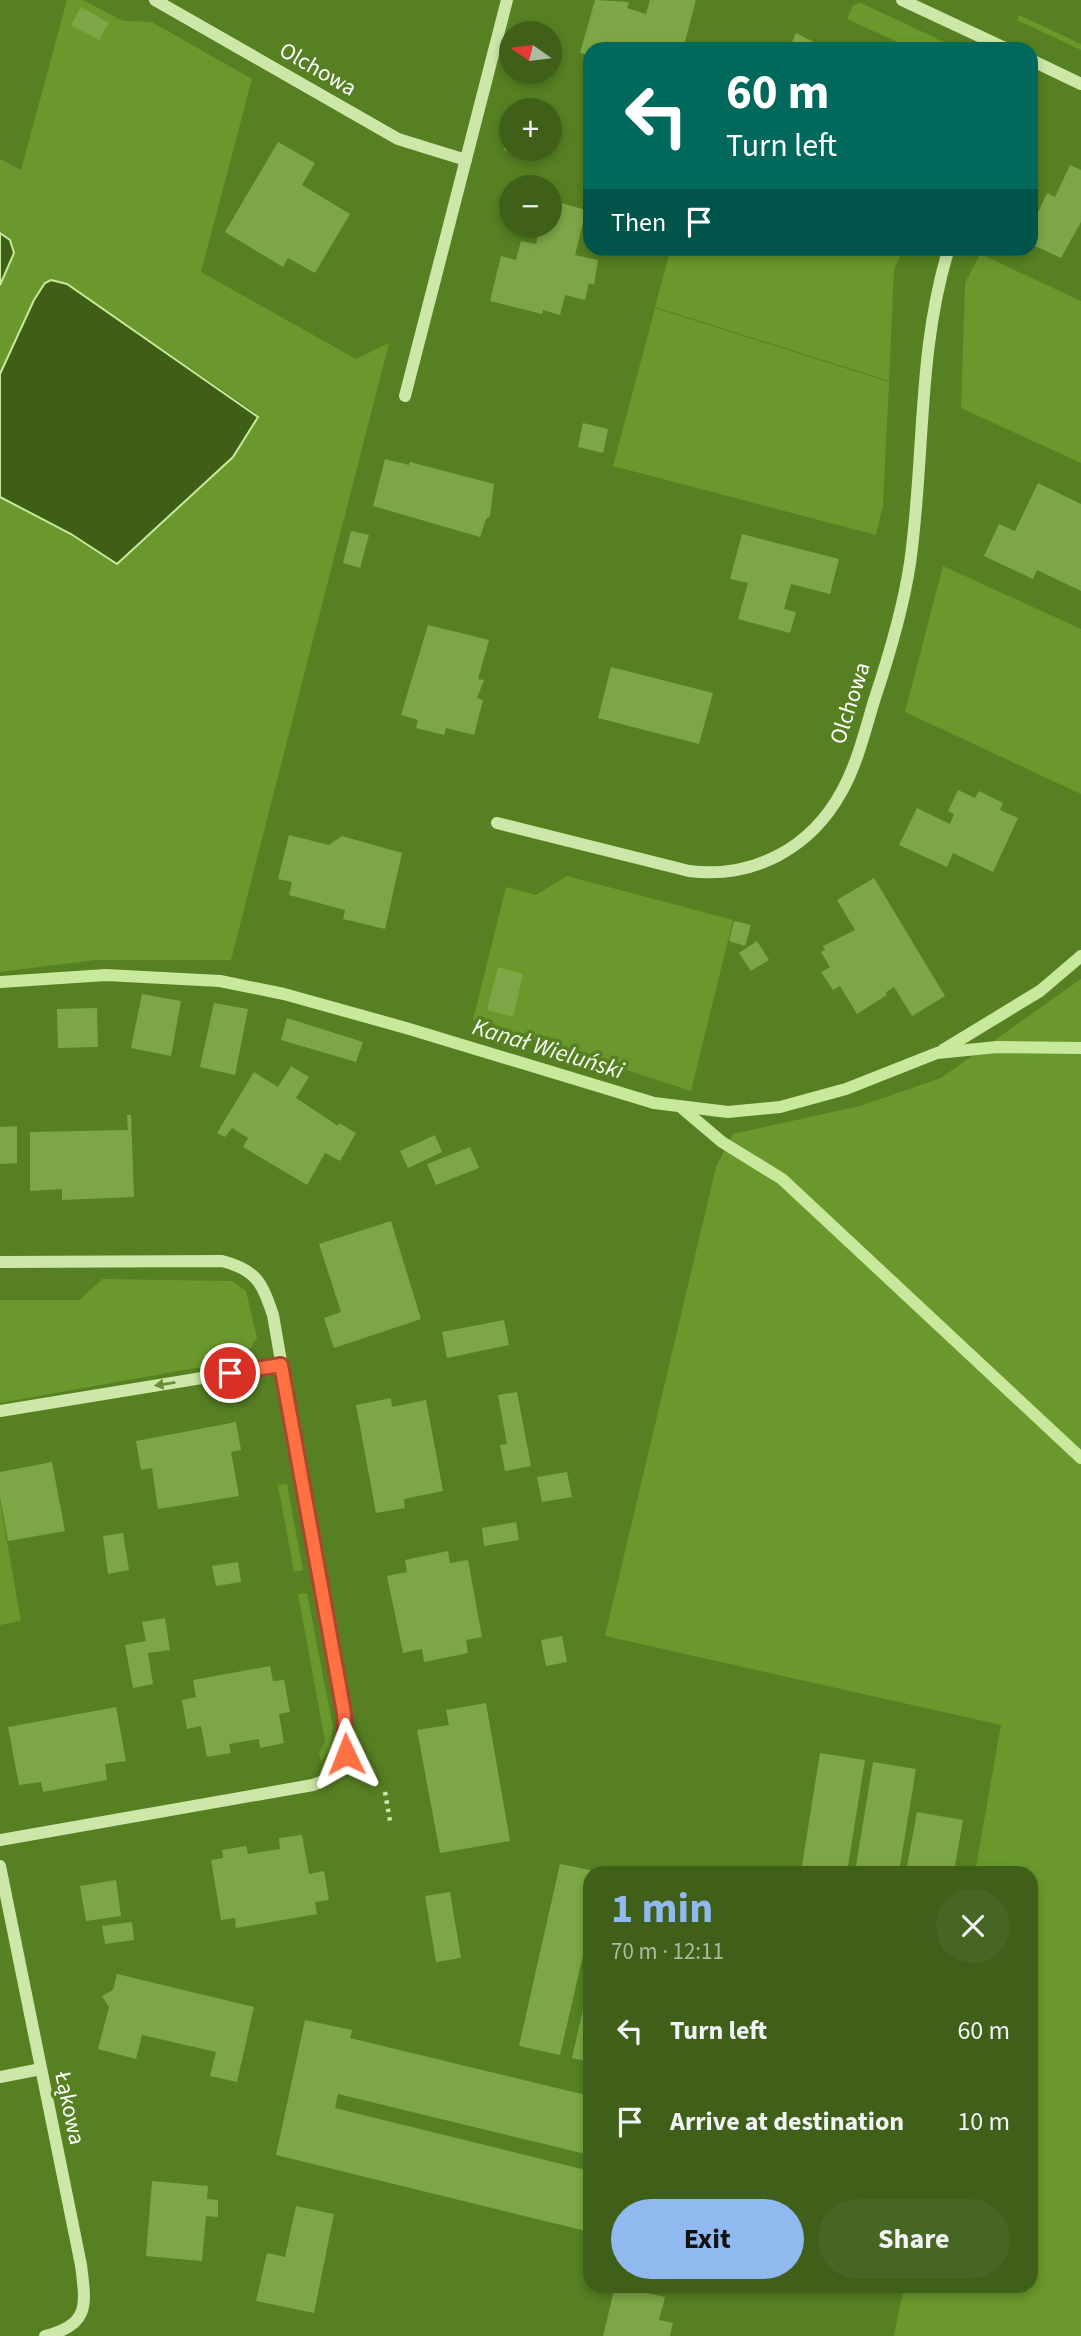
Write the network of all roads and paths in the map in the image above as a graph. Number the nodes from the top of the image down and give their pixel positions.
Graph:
1 (155, 0) edge
2 (507, 0) edge
3 (902, 0) edge
4 (992, 42) edge
5 (1038, 67) edge
6 (1081, 84) edge
7 (466, 160) junction
8 (947, 256) edge
9 (405, 396) dead end
10 (497, 823) dead end
11 (0, 1262) edge
12 (281, 1365) junction
13 (0, 1411) edge
14 (385, 1792) dead end
15 (390, 1821) dead end
16 (0, 1840) edge
17 (0, 1866) edge
18 (41, 2069) junction
19 (0, 2077) edge
20 (45, 2336) edge

1 - 7 street, Olchowa
2 - 7 street
3 - 4 street
5 - 6 street
7 - 9 street
8 - 10 street, Olchowa
11 - 12 street
12 -> 13 street
12 - 16 street
14 - 15 path
17 - 18 street, Łąkowa
18 - 19 street
18 - 20 street, Łąkowa

